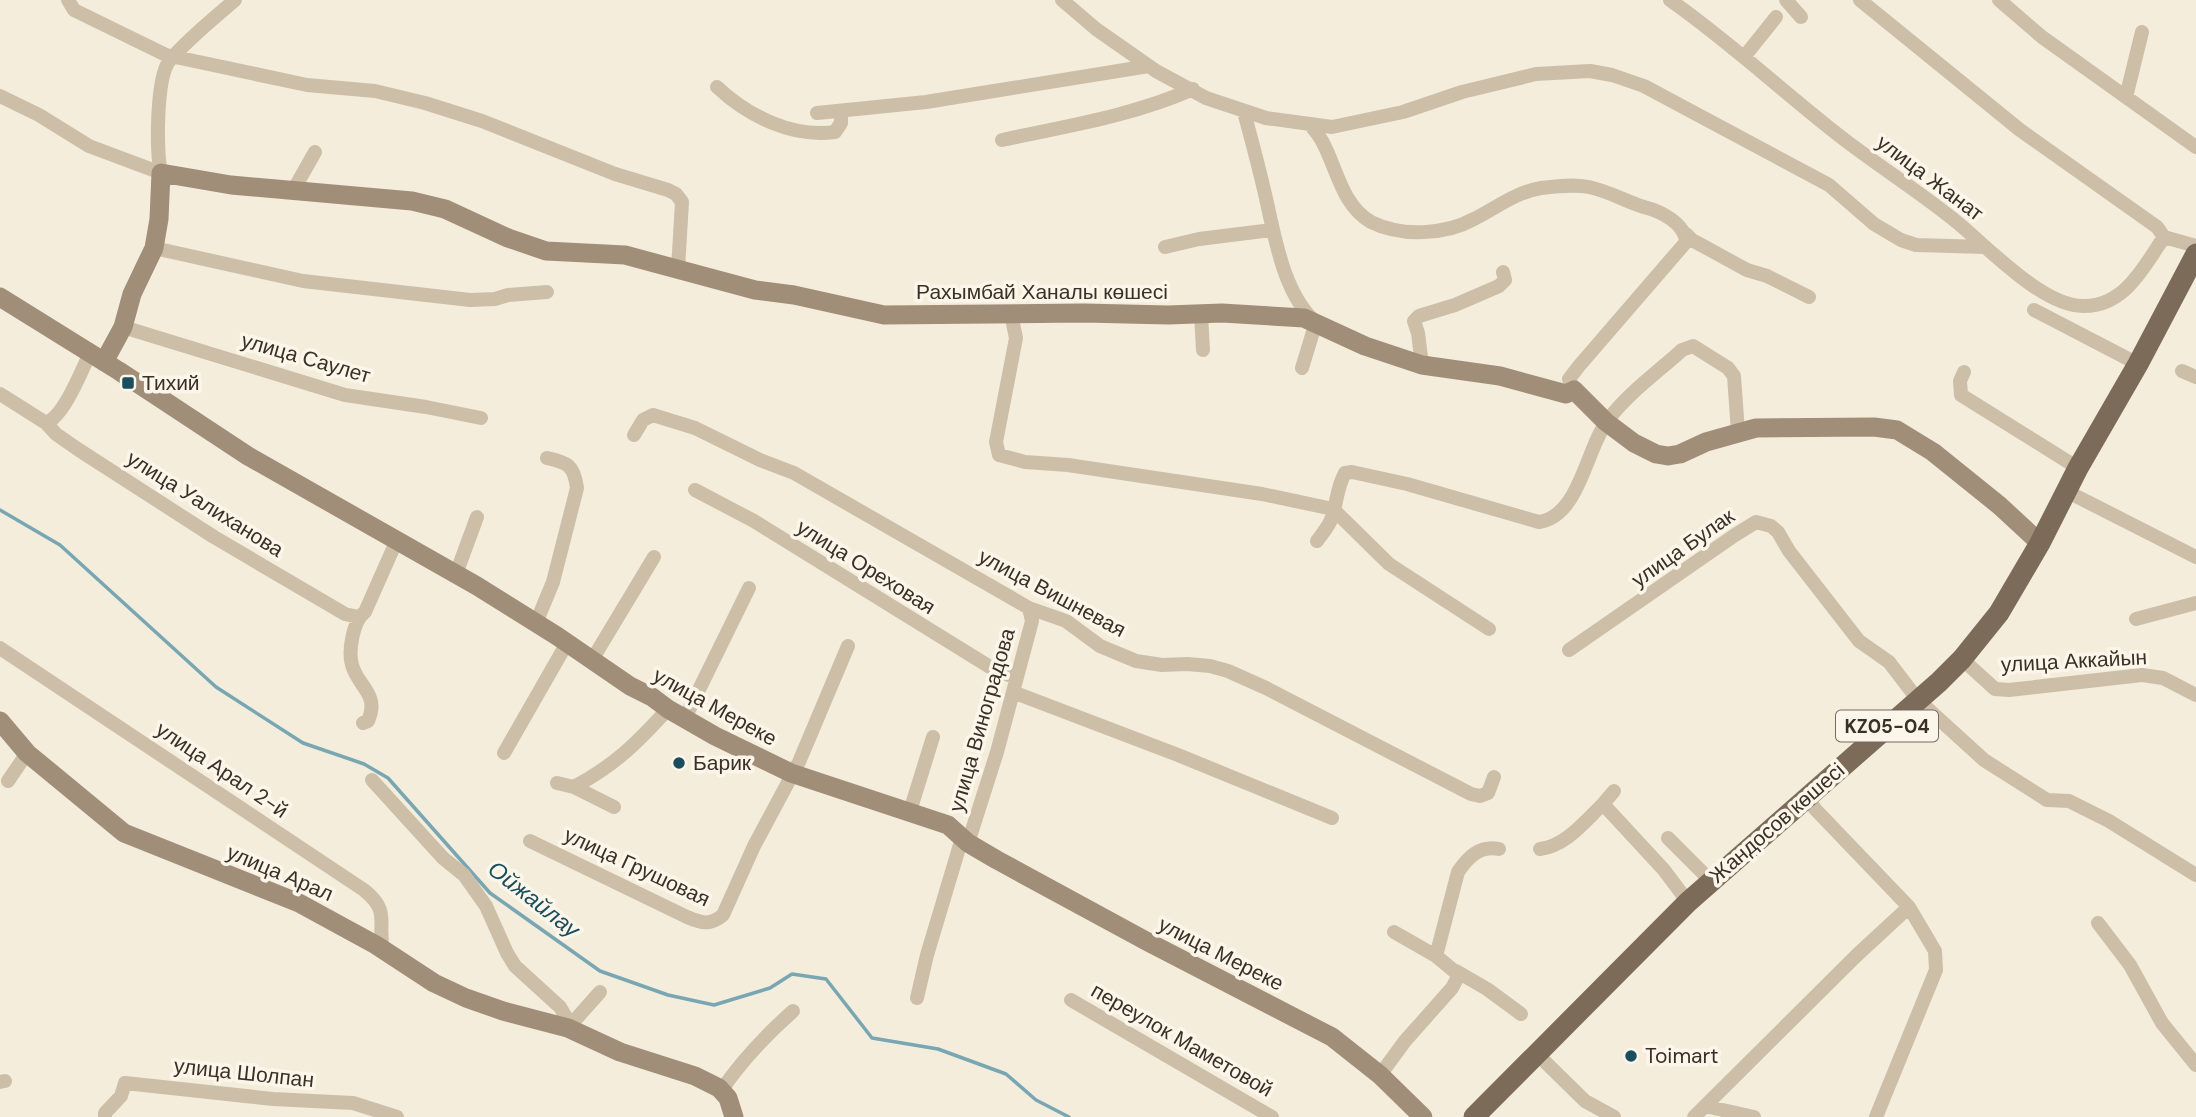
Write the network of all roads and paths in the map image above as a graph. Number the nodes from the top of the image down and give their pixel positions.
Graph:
1 (68, 0) edge
2 (235, 0) edge
3 (1062, 0) edge
4 (1670, 0) edge
5 (1786, 0) edge
6 (1860, 0) edge
7 (1999, 0) edge
8 (1776, 17) dead end
9 (1801, 17) dead end
10 (2142, 32) dead end
11 (174, 56) junction
12 (1744, 57) junction
13 (1149, 66) junction
14 (717, 88) dead end
15 (1193, 89) junction
16 (0, 96) edge
17 (2126, 97) junction
18 (841, 111) junction
19 (1244, 112) junction
20 (817, 113) dead end
21 (1310, 124) junction
22 (1002, 140) dead end
23 (2196, 147) edge
24 (316, 152) dead end
25 (161, 173) junction
26 (293, 189) junction
27 (1272, 230) junction
28 (2164, 237) junction
29 (1690, 240) junction
30 (2196, 246) edge
31 (1165, 247) dead end
32 (1985, 247) junction
33 (154, 248) junction
34 (2196, 254) edge
35 (678, 269) junction
36 (1503, 272) dead end
37 (547, 292) dead end
38 (0, 297) edge
39 (1809, 297) dead end
40 (2034, 310) dead end
41 (1011, 314) junction
42 (1201, 314) junction
43 (1315, 322) junction
44 (123, 327) junction
45 (1203, 350) dead end
46 (97, 358) junction
47 (1422, 365) junction
48 (2138, 365) junction
49 (1302, 368) dead end
50 (2182, 371) dead end
51 (1964, 372) dead end
52 (2196, 377) edge
53 (1574, 390) junction
54 (1746, 391) dead end
55 (0, 394) edge
56 (1738, 408) junction
57 (481, 418) dead end
58 (1605, 422) junction
59 (46, 423) junction
60 (1738, 432) junction
61 (634, 435) dead end
62 (547, 457) dead end
63 (2078, 468) junction
64 (695, 489) dead end
65 (2066, 491) junction
66 (1333, 509) junction
67 (477, 517) dead end
68 (1317, 541) dead end
69 (396, 542) junction
70 (2040, 543) junction
71 (654, 556) dead end
72 (2196, 557) edge
73 (456, 574) junction
74 (749, 588) dead end
75 (2196, 603) edge
76 (1029, 608) junction
77 (352, 615) junction
78 (2136, 619) dead end
79 (536, 623) junction
80 (1489, 629) dead end
81 (567, 643) junction
82 (848, 646) dead end
83 (0, 648) edge
84 (1569, 650) dead end
85 (1962, 659) junction
86 (592, 660) junction
87 (1015, 685) junction
88 (2196, 695) edge
89 (1917, 700) junction
90 (676, 714) junction
91 (0, 721) edge
92 (363, 723) dead end
93 (933, 737) dead end
94 (27, 753) junction
95 (504, 753) dead end
96 (605, 769) junction
97 (791, 773) junction
98 (1494, 777) dead end
99 (372, 780) dead end
100 (8, 781) dead end
101 (556, 783) dead end
102 (574, 787) junction
103 (1614, 791) dead end
104 (1806, 797) junction
105 (1603, 804) junction
106 (910, 811) junction
107 (1332, 818) dead end
108 (1668, 838) dead end
109 (965, 840) junction
110 (530, 841) dead end
111 (1499, 849) dead end
112 (1540, 849) dead end
113 (2196, 875) edge
114 (1712, 881) junction
115 (1688, 902) junction
116 (1909, 907) junction
117 (2098, 923) dead end
118 (1394, 932) dead end
119 (383, 950) junction
120 (1436, 956) junction
121 (1460, 976) junction
122 (600, 992) dead end
123 (917, 998) dead end
124 (1070, 1000) dead end
125 (793, 1011) dead end
126 (1521, 1014) dead end
127 (568, 1028) junction
128 (1536, 1053) junction
129 (2196, 1065) edge
130 (1380, 1075) junction
131 (721, 1091) junction
132 (1699, 1112) edge
133 (105, 1117) edge
134 (397, 1117) edge
135 (734, 1117) edge
136 (1272, 1117) edge
137 (1423, 1117) edge
138 (1474, 1117) edge
139 (1614, 1117) edge
140 (1754, 1117) edge
141 (1876, 1117) edge

1 - 11 street
2 - 11 street
3 - 13 street
4 - 12 street, улица Жанат
5 - 9 street
6 - 28 street
7 - 17 street
8 - 12 street
10 - 17 street
11 - 25 street
11 - 35 street
12 - 32 street, улица Жанат
13 - 15 street
13 - 18 street
14 - 18 street
15 - 19 street
15 - 22 street
16 - 25 street, Рахымбай Ханалы көшесі
17 - 23 street
18 - 20 street
19 - 21 street
19 - 27 street
21 - 29 street
21 - 32 street
24 - 26 street
25 - 26 street, Рахымбай Ханалы көшесі
25 - 33 street
26 - 35 street, Рахымбай Ханалы көшесі
27 - 31 street
27 - 43 street
28 - 30 street
28 - 32 street, улица Жанат
29 - 39 street
29 - 53 street
33 - 37 street
33 - 44 street
34 - 48 main road, Жандосов көшесі / KZ05-04
35 - 41 street, Рахымбай Ханалы көшесі
36 - 47 street
38 - 46 street, улица Мереке
40 - 48 street
41 - 42 street, Рахымбай Ханалы көшесі
41 - 66 street
42 - 43 street, Рахымбай Ханалы көшесі
42 - 45 street
43 - 47 street, Рахымбай Ханалы көшесі
43 - 49 street
44 - 46 street
44 - 57 street, улица Саулет
46 - 59 street
46 - 69 street, улица Мереке
47 - 53 street, Рахымбай Ханалы көшесі
48 - 63 main road, Жандосов көшесі / KZ05-04
50 - 52 street
51 - 63 street
53 - 58 street
54 - 56 street
55 - 59 street, улица Уалиханова
56 - 58 street
56 - 60 street
58 - 60 street
58 - 66 street
59 - 77 street, улица Уалиханова
60 - 70 street
61 - 76 street, улица Вишневая
62 - 79 street
63 - 65 main road, Жандосов көшесі / KZ05-04
64 - 87 street, улица Ореховая
65 - 70 main road, Жандосов көшесі / KZ05-04
65 - 72 street
66 - 68 street
66 - 80 street
67 - 73 street
69 - 73 street, улица Мереке
69 - 77 street
70 - 85 main road, Жандосов көшесі / KZ05-04
71 - 86 street
73 - 79 street, улица Мереке
74 - 90 street
75 - 78 street
76 - 87 street, улица Виноградова
76 - 98 street, улица Вишневая
77 - 92 street
79 - 81 street, улица Мереке
81 - 86 street, улица Мереке
81 - 95 street
82 - 97 street, улица Грушовая
83 - 119 street, улица Арал 2-й
84 - 89 street, улица Булак
85 - 88 street, улица Аккайын
85 - 89 main road, Жандосов көшесі / KZ05-04
86 - 90 street, улица Мереке
87 - 107 street, улица Ореховая
87 - 109 street, улица Виноградова
89 - 104 main road, Жандосов көшесі / KZ05-04
89 - 113 street
90 - 96 street
90 - 97 street, улица Мереке
91 - 94 street, улица Арал
93 - 106 street
94 - 100 street
94 - 119 street, улица Арал
96 - 102 street
96 - 102 street
97 - 106 street, улица Мереке
97 - 110 street, улица Грушовая
99 - 127 street
101 - 102 street
103 - 105 street
104 - 114 main road, Жандосов көшесі / KZ05-04
104 - 116 street
105 - 112 street
105 - 115 street
106 - 109 street, улица Мереке
108 - 114 street
109 - 123 street, улица Виноградова
109 - 130 street, улица Мереке
111 - 120 street
114 - 115 main road, Жандосов көшесі / KZ05-04
115 - 128 main road, Жандосов көшесі / KZ05-04
116 - 132 street
116 - 141 street
117 - 129 street
118 - 120 street
119 - 127 street, улица Арал
120 - 121 street
121 - 126 street
121 - 130 street
122 - 127 street
124 - 136 street, переулок Маметовой
125 - 131 street
127 - 131 street, улица Арал
128 - 138 main road, Жандосов көшесі / KZ05-04
128 - 139 street
130 - 137 street, улица Мереке
131 - 135 street
132 - 140 street
133 - 134 street, улица Шолпан

